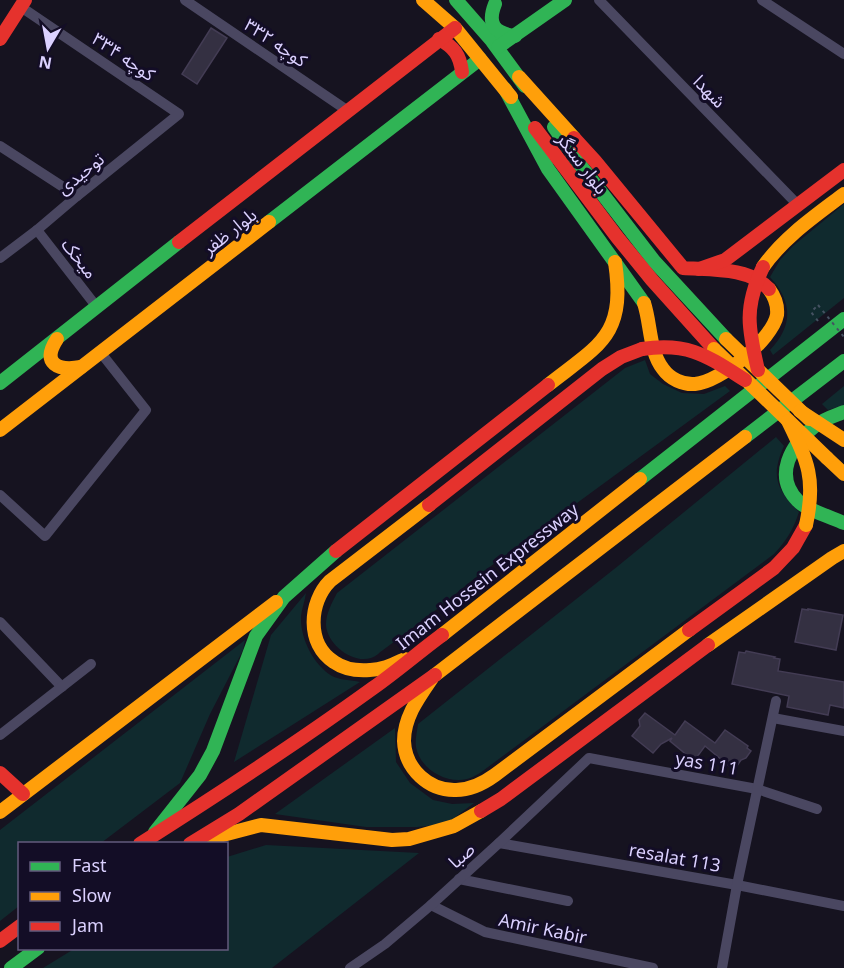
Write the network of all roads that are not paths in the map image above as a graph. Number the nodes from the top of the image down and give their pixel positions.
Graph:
1 (185, 0) edge
2 (423, 0) edge
3 (456, 0) edge
4 (565, 0) edge
5 (599, 0) edge
6 (762, 0) edge
7 (498, 2) edge
8 (23, 3) edge
9 (474, 18) junction
10 (455, 28) junction
11 (515, 36) junction
12 (0, 39) edge
13 (440, 39) junction
14 (498, 47) junction
15 (844, 54) edge
16 (480, 59) junction
17 (462, 72) junction
18 (519, 77) junction
19 (506, 89) junction
20 (348, 111) junction
21 (179, 114) joint
22 (0, 146) edge
23 (844, 170) edge
24 (844, 194) edge
25 (77, 196) junction
26 (798, 205) junction
27 (37, 230) junction
28 (0, 258) edge
29 (615, 262) junction
30 (699, 269) junction
31 (96, 306) junction
32 (844, 320) edge
33 (58, 336) junction
34 (101, 353) junction
35 (844, 361) edge
36 (81, 367) junction
37 (759, 370) junction
38 (745, 380) junction
39 (0, 383) edge
40 (844, 412) edge
41 (788, 421) junction
42 (0, 430) edge
43 (843, 446) edge
44 (844, 474) edge
45 (0, 495) edge
46 (844, 524) edge
47 (844, 551) edge
48 (291, 591) junction
49 (0, 622) edge
50 (415, 655) junction
51 (91, 664) dead end
52 (434, 675) junction
53 (62, 687) junction
54 (776, 701) dead end
55 (773, 718) junction
56 (844, 731) edge
57 (0, 735) edge
58 (589, 758) joint
59 (0, 773) edge
60 (757, 789) junction
61 (23, 794) junction
62 (817, 809) dead end
63 (0, 812) edge
64 (152, 836) junction
65 (142, 842) edge
66 (193, 842) edge
67 (195, 842) edge
68 (499, 843) junction
69 (459, 879) junction
70 (737, 885) junction
71 (568, 901) dead end
72 (431, 904) junction
73 (844, 906) edge
74 (18, 928) edge
75 (0, 941) edge
76 (35, 950) edge
77 (612, 964) edge
78 (11, 968) edge
79 (350, 968) edge
80 (653, 968) edge
81 (722, 968) edge

1 - 20 street, کوچه ۳۳۲
2 - 10 main road, بلوار سنگر
3 - 9 main road, بلوار سنگر
4 - 11 main road
5 - 26 street, شهدا
6 - 15 street
7 - 9 main road
7 - 11 main road
8 - 12 main road
8 - 21 street, کوچه ۳۳۴
9 - 14 main road, بلوار سنگر
10 - 13 main road, بلوار ظفر
10 - 16 main road, بلوار سنگر
11 - 14 main road
13 - 17 main road
13 - 20 main road, بلوار ظفر
14 - 18 main road, بلوار سنگر
16 - 17 main road, بلوار ظفر
16 - 19 main road, بلوار سنگر
17 - 34 main road, بلوار ظفر
18 - 30 main road
18 - 37 main road, بلوار سنگر, bridge
19 - 29 main road
19 - 38 main road, بلوار سنگر, bridge
20 - 31 main road, بلوار ظفر
21 - 25 street, توحیدی
22 - 25 street
23 - 26 main road
24 - 37 main road, bridge
25 - 27 street, توحیدی
26 - 30 main road
27 - 28 street, توحیدی
27 - 31 street, میخک
29 - 30 main road
29 - 48 main road
31 - 33 main road, بلوار ظفر
32 - 50 main road, Imam Hossein Expressway
33 - 36 main road
33 - 39 main road, بلوار ظفر
34 - 36 main road, بلوار ظفر
34 - 45 street
35 - 52 main road
36 - 42 main road, بلوار ظفر
37 - 43 main road, بلوار سنگر, bridge
38 - 41 main road, bridge
38 - 50 main road, bridge
40 - 46 main road
41 - 44 main road, bridge
41 - 52 main road, bridge
47 - 67 main road
48 - 61 main road
48 - 64 main road
49 - 53 street
50 - 64 main road, Imam Hossein Expressway
51 - 53 street
52 - 66 main road
53 - 57 street
54 - 55 street
55 - 56 street
55 - 60 street
58 - 60 street, yas 111
58 - 68 street, صبا
59 - 61 main road
60 - 62 street, yas 111
60 - 70 street
61 - 63 main road
64 - 65 main road, Imam Hossein Expressway
68 - 69 street, صبا
68 - 70 street, resalat 113
69 - 71 street
69 - 72 street, صبا
70 - 73 street, resalat 113
70 - 81 street
72 - 77 street, Amir Kabir
72 - 79 street, صبا
74 - 75 main road
76 - 78 main road
77 - 80 street, Amir Kabir

